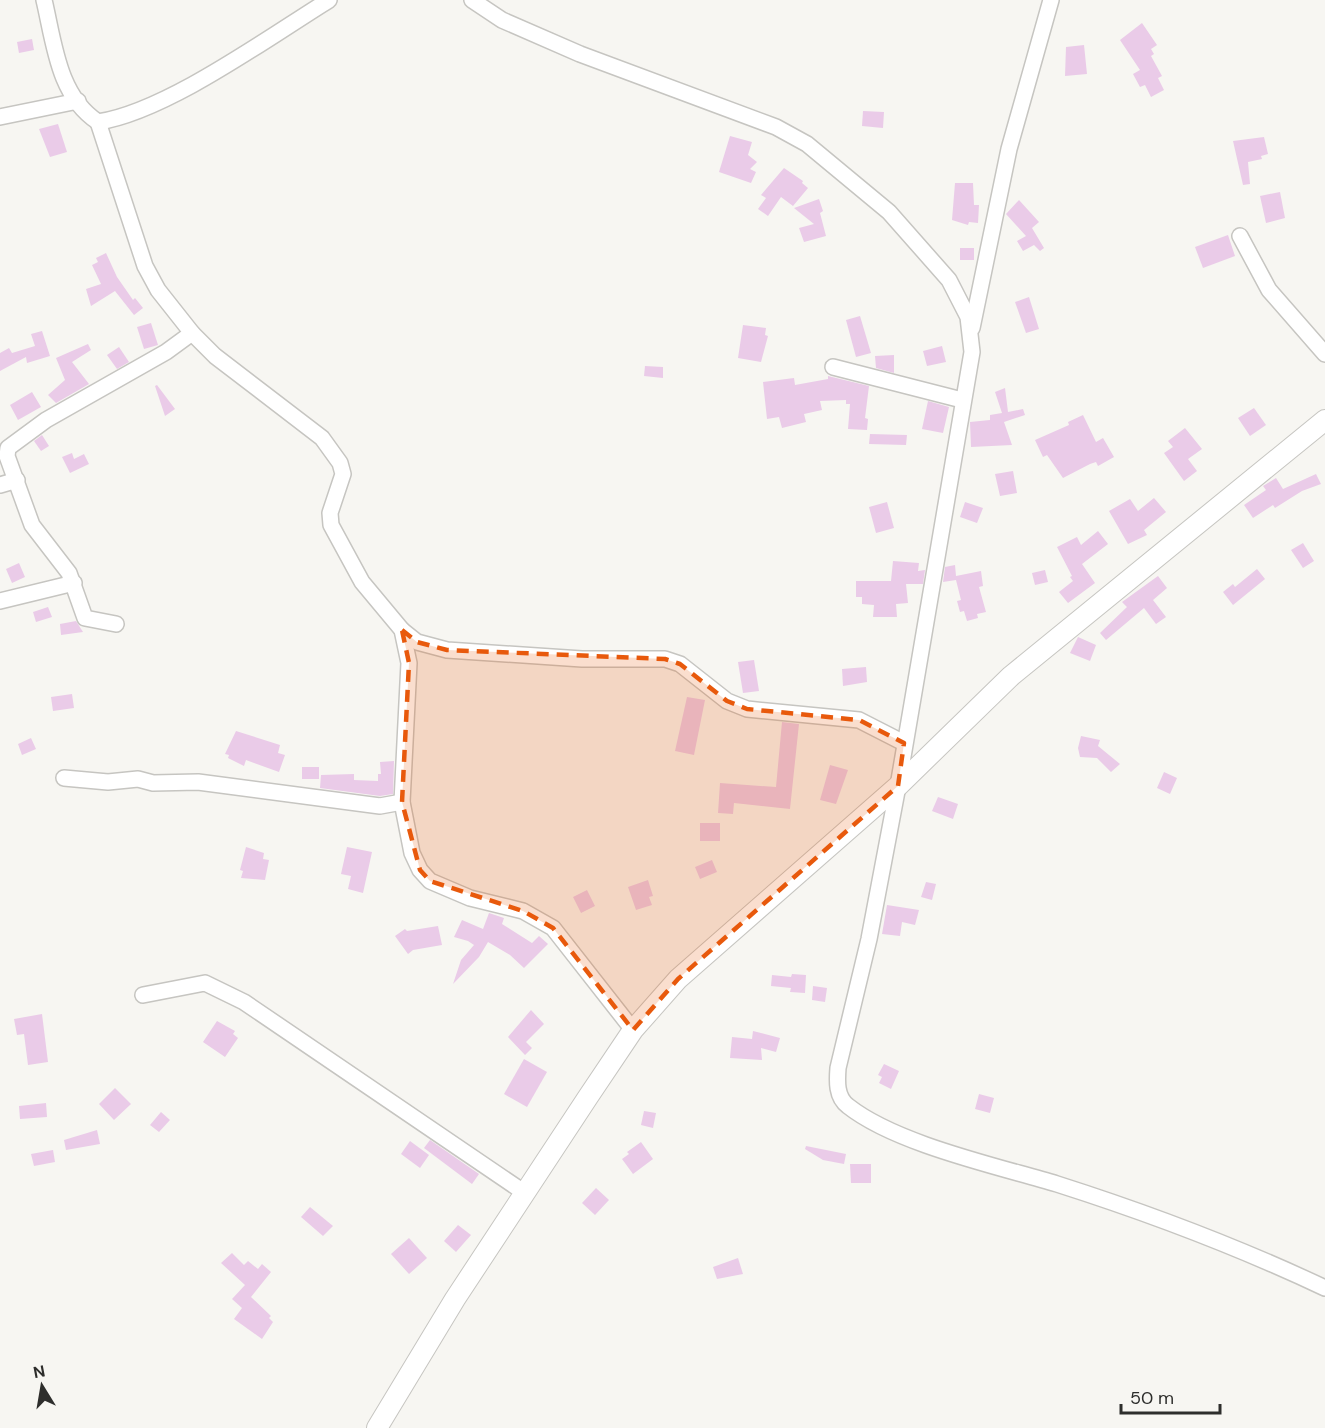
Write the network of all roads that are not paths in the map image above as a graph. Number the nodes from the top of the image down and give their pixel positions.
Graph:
1 (44, 0) edge
2 (329, 0) edge
3 (472, 0) edge
4 (1050, 0) edge
5 (78, 101) junction
6 (0, 117) edge
7 (98, 122) junction
8 (1239, 236) dead end
9 (972, 331) junction
10 (192, 333) junction
11 (1325, 354) edge
12 (834, 367) dead end
13 (962, 400) junction
14 (1325, 420) edge
15 (4, 447) edge
16 (17, 480) junction
17 (0, 485) edge
18 (75, 583) junction
19 (0, 601) edge
20 (116, 624) dead end
21 (402, 630) junction
22 (904, 743) junction
23 (64, 778) dead end
24 (898, 786) junction
25 (402, 802) junction
26 (143, 995) dead end
27 (633, 1030) junction
28 (525, 1194) junction
29 (1325, 1288) edge
30 (377, 1428) edge

1 - 5 street
2 - 7 street
3 - 9 street
4 - 9 street
5 - 6 street
5 - 7 street
7 - 10 street
8 - 11 street
9 - 13 street
10 - 15 street
10 - 21 street
12 - 13 street
13 - 22 street
14 - 24 street
15 - 16 street
16 - 17 street
16 - 18 street
18 - 19 street
18 - 20 street
21 - 22 street
21 - 25 street
22 - 24 street
23 - 25 street
24 - 27 street
24 - 29 street
25 - 27 street
26 - 28 street
27 - 28 street
28 - 30 street

